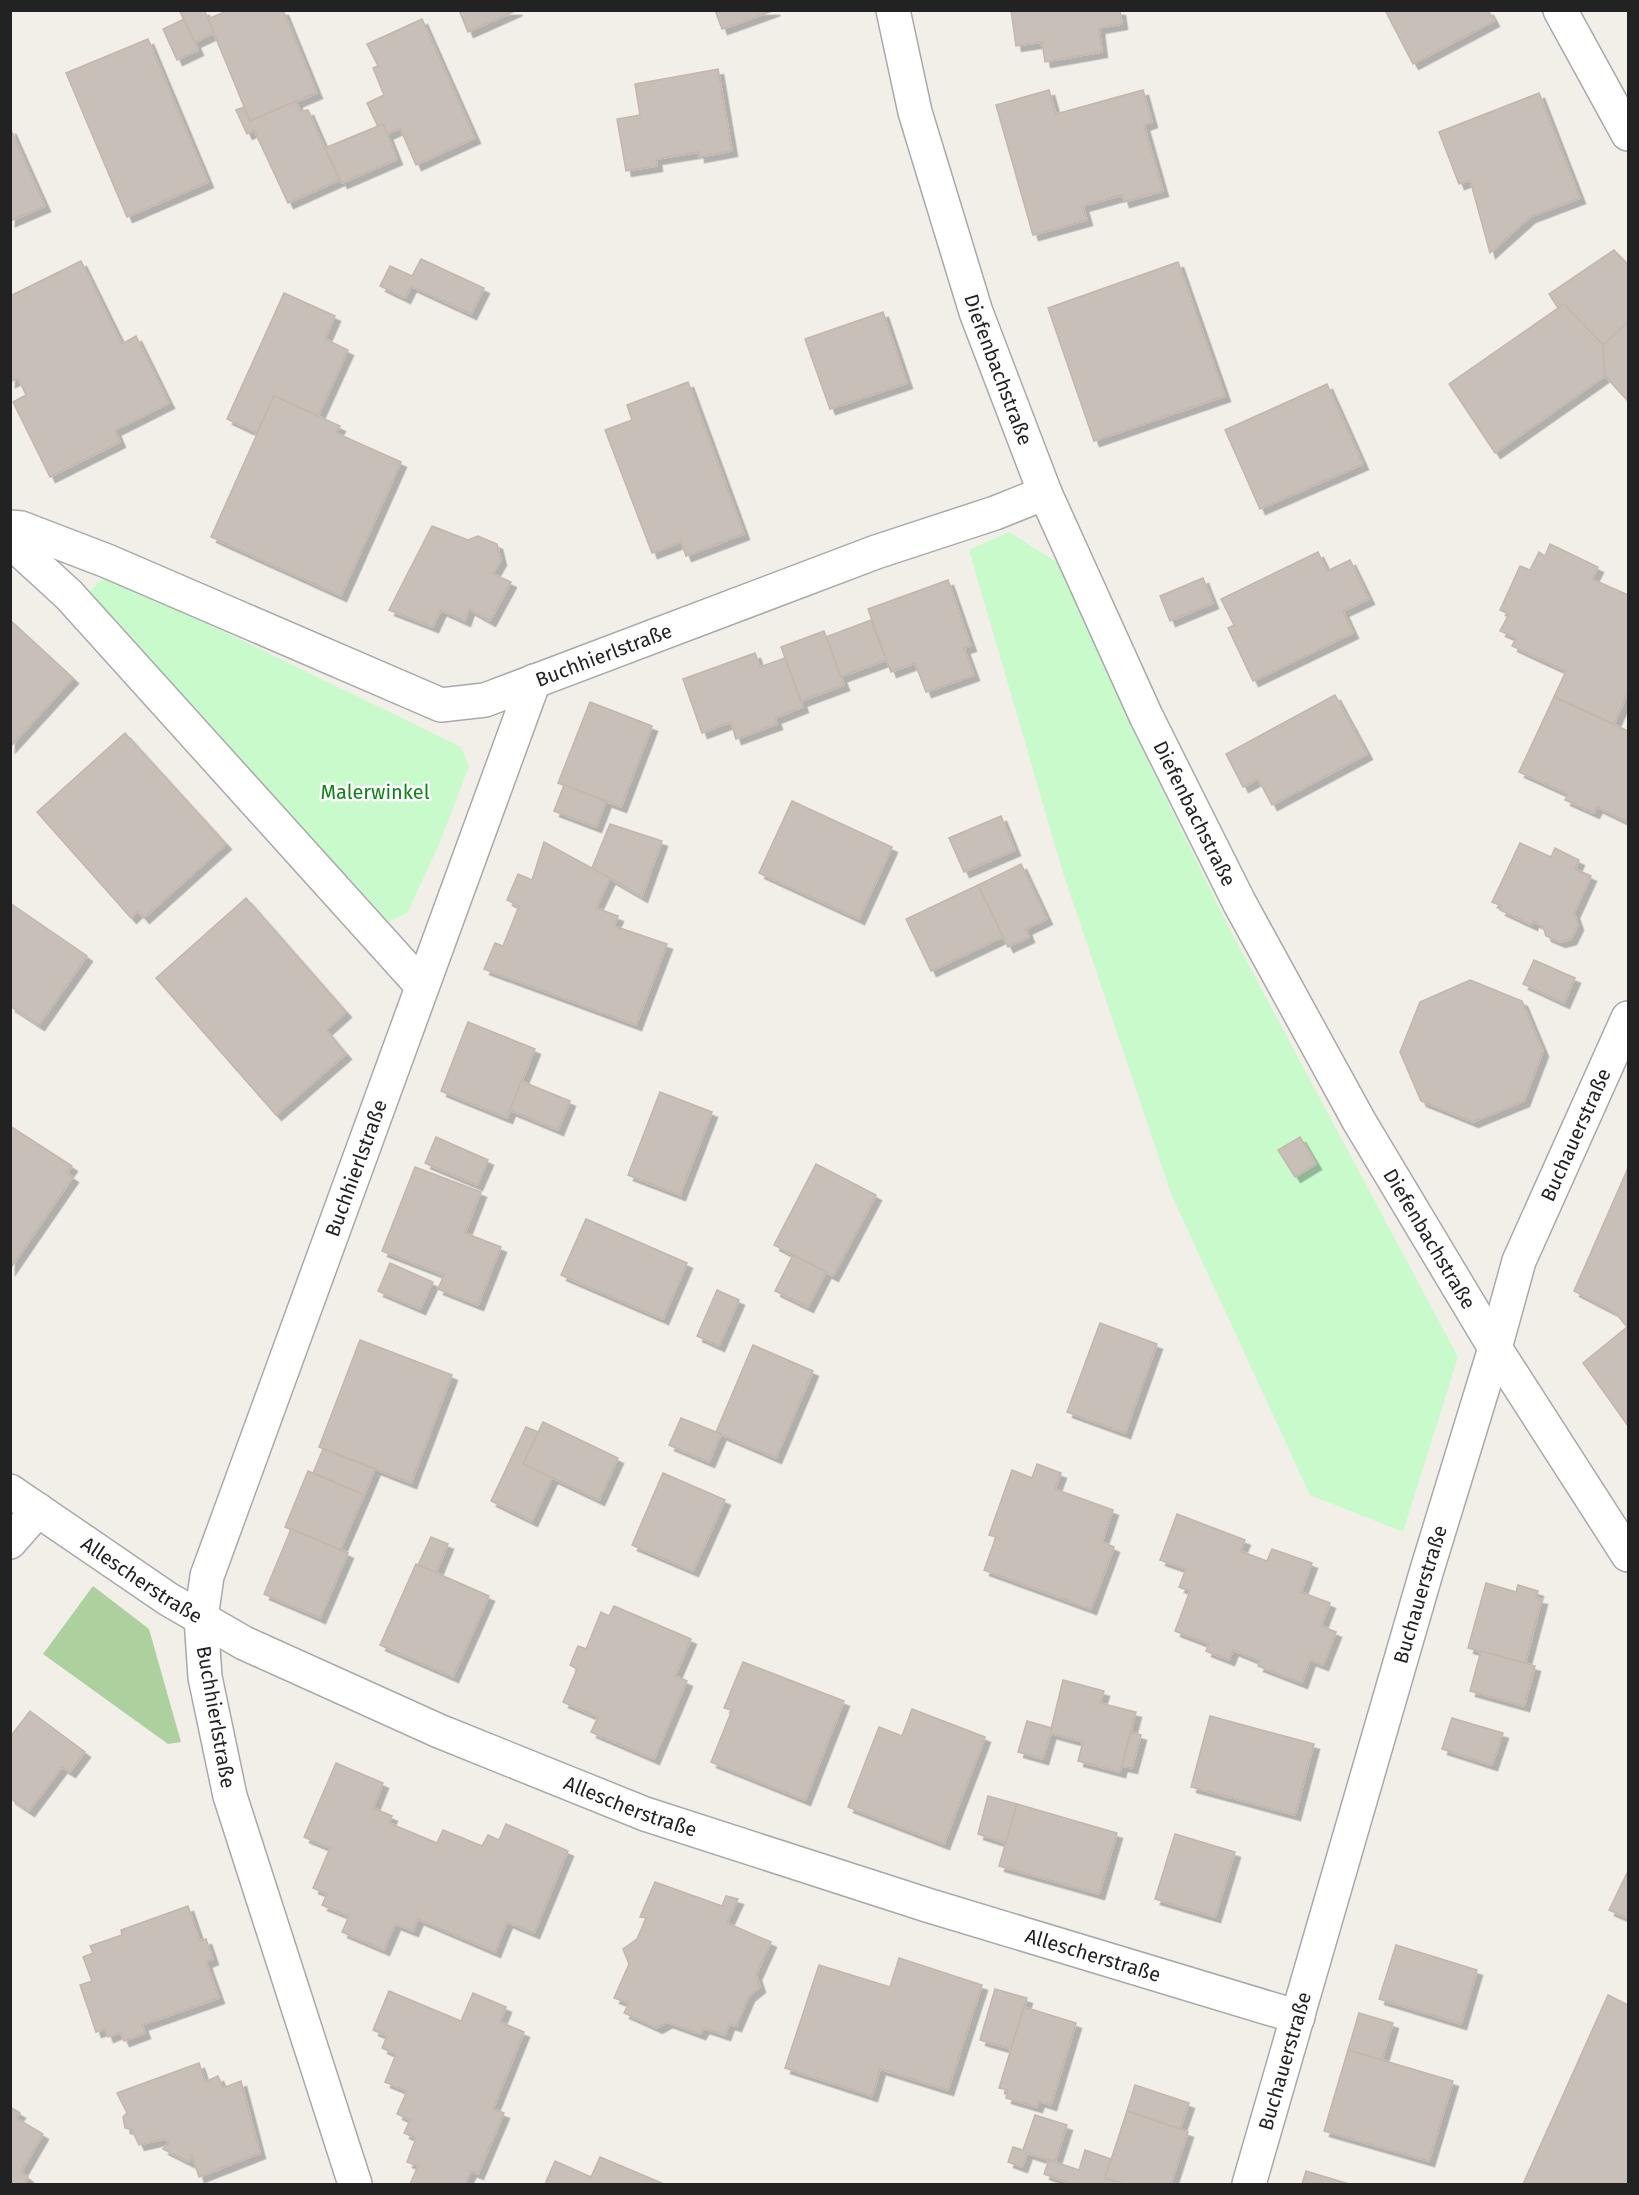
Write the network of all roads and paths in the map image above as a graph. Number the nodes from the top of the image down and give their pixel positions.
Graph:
1 (893, 10) edge
2 (1560, 10) edge
3 (1629, 134) edge
4 (1045, 493) junction
5 (10, 527) edge
6 (10, 541) edge
7 (534, 681) junction
8 (422, 986) junction
9 (1629, 1018) edge
10 (1495, 1348) junction
11 (10, 1491) edge
12 (38, 1510) junction
13 (10, 1542) edge
14 (1629, 1555) edge
15 (201, 1618) junction
16 (1298, 2017) junction
17 (355, 2184) edge
18 (1249, 2184) edge

1 - 4 street, Diefenbachstraße
2 - 3 street
4 - 7 street, Buchhierlstraße
4 - 10 street, Diefenbachstraße
5 - 7 street
6 - 8 street
7 - 8 street, Buchhierlstraße
8 - 15 street, Buchhierlstraße
9 - 10 street, Buchauerstraße
10 - 14 street, Diefenbachstraße
10 - 16 street, Buchauerstraße
11 - 12 street, Allescherstraße
12 - 13 street
12 - 15 street, Allescherstraße
15 - 16 street, Allescherstraße
15 - 17 street, Buchhierlstraße
16 - 18 street, Buchauerstraße

